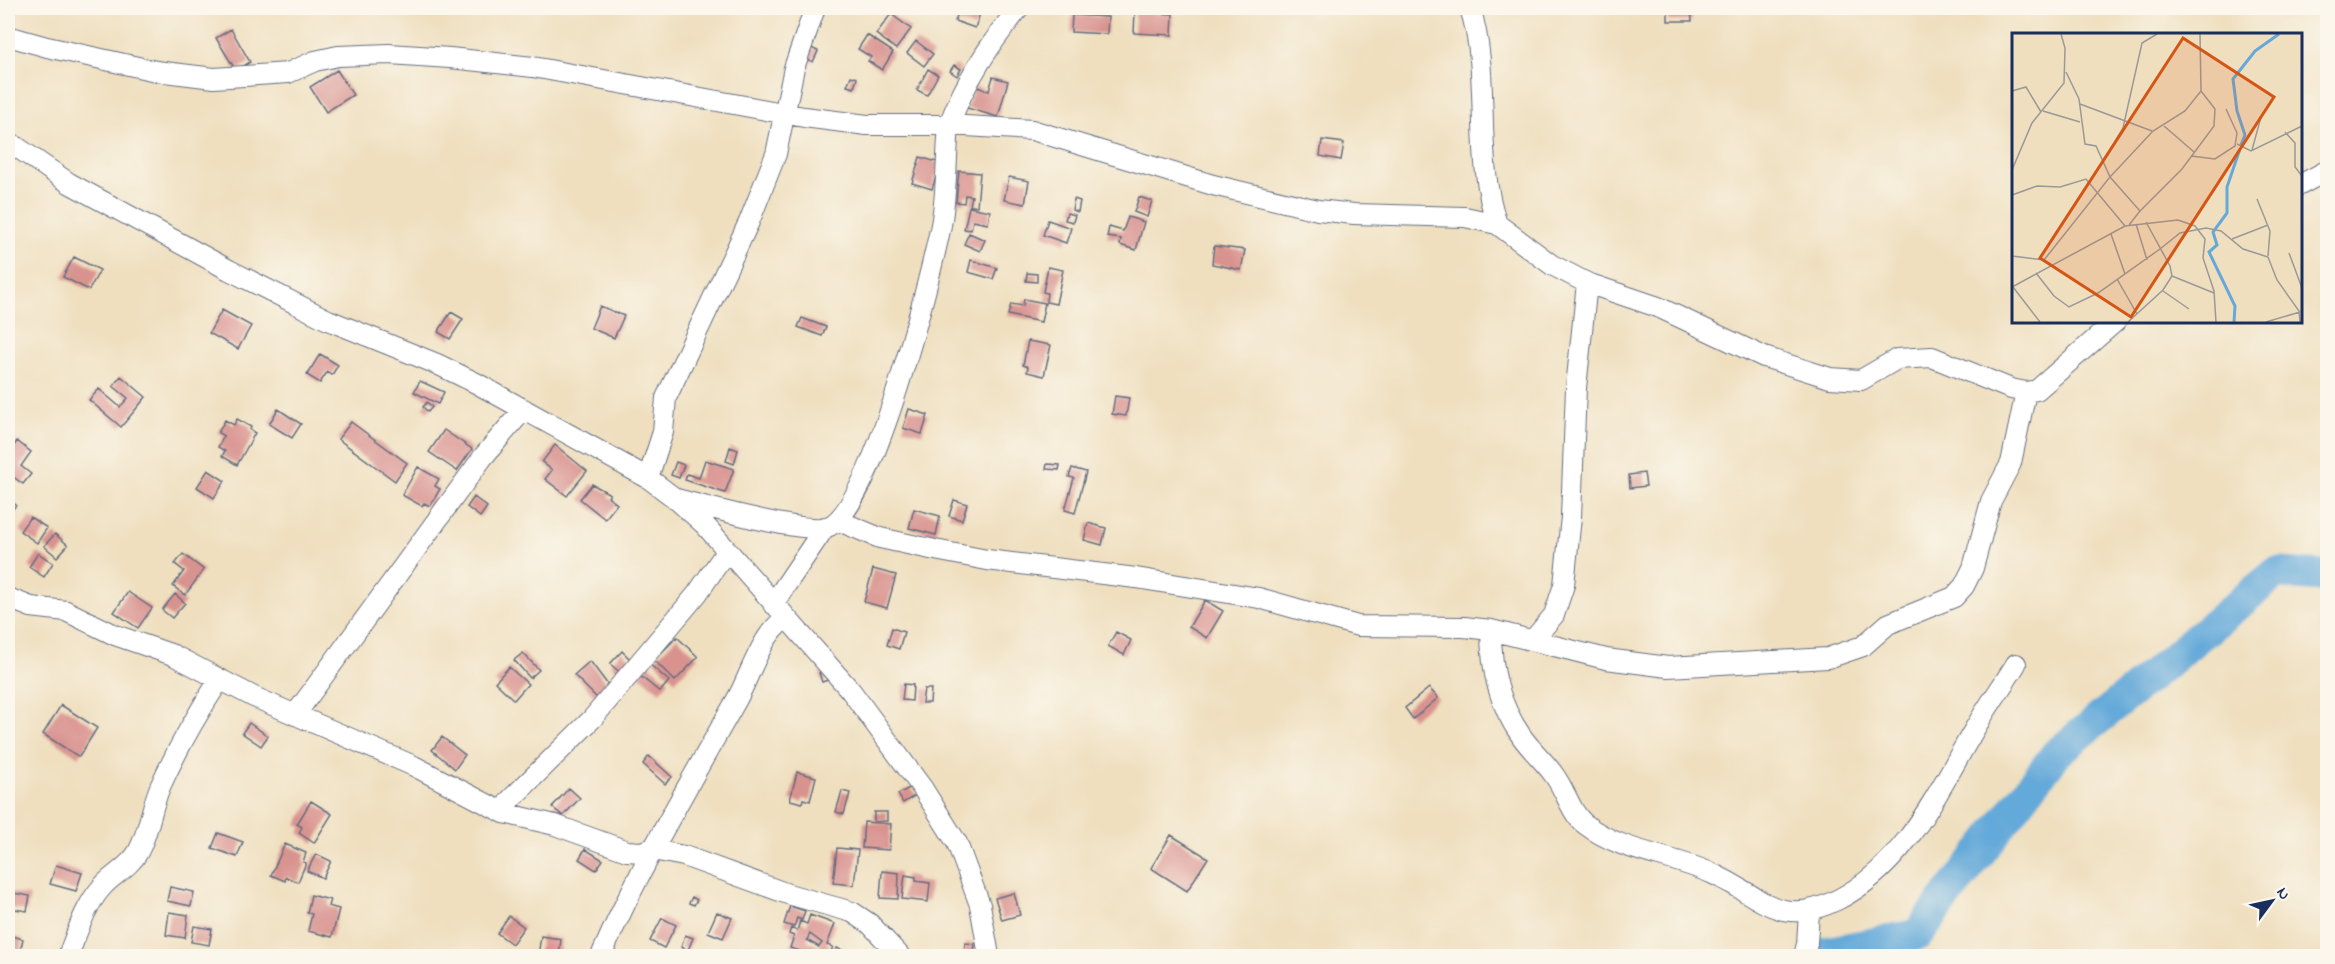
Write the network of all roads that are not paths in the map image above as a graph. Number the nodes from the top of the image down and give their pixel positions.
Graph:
1 (815, 8) edge
2 (1036, 8) edge
3 (1470, 8) edge
4 (1018, 9) edge
5 (8, 36) edge
6 (785, 114) junction
7 (949, 125) junction
8 (8, 141) edge
9 (2328, 170) edge
10 (2302, 184) edge
11 (1497, 224) junction
12 (1587, 282) junction
13 (2115, 322) edge
14 (2026, 392) junction
15 (524, 409) junction
16 (648, 478) junction
17 (676, 499) junction
18 (832, 524) junction
19 (726, 552) junction
20 (8, 598) edge
21 (779, 611) junction
22 (1491, 630) junction
23 (1533, 640) junction
24 (2016, 664) dead end
25 (220, 679) junction
26 (295, 715) junction
27 (504, 813) junction
28 (653, 849) junction
29 (1809, 912) junction
30 (69, 957) edge
31 (601, 957) edge
32 (900, 957) edge
33 (989, 957) edge
34 (1804, 957) edge

1 - 6 street
2 - 4 street
3 - 11 street
4 - 7 street
5 - 6 street
6 - 7 street
6 - 16 street
7 - 11 street
7 - 18 street
8 - 15 street
9 - 10 street
11 - 12 street
12 - 14 street
12 - 23 street
13 - 14 street
14 - 23 street
15 - 16 street
15 - 26 street
16 - 17 street
17 - 18 street
17 - 19 street
18 - 21 street
18 - 22 street
19 - 21 street
19 - 27 street
20 - 25 street
21 - 28 street
21 - 33 street
22 - 23 street
22 - 29 street
24 - 29 street
25 - 26 street
25 - 30 street
26 - 27 street
27 - 28 street
28 - 31 street
28 - 32 street
29 - 34 street

